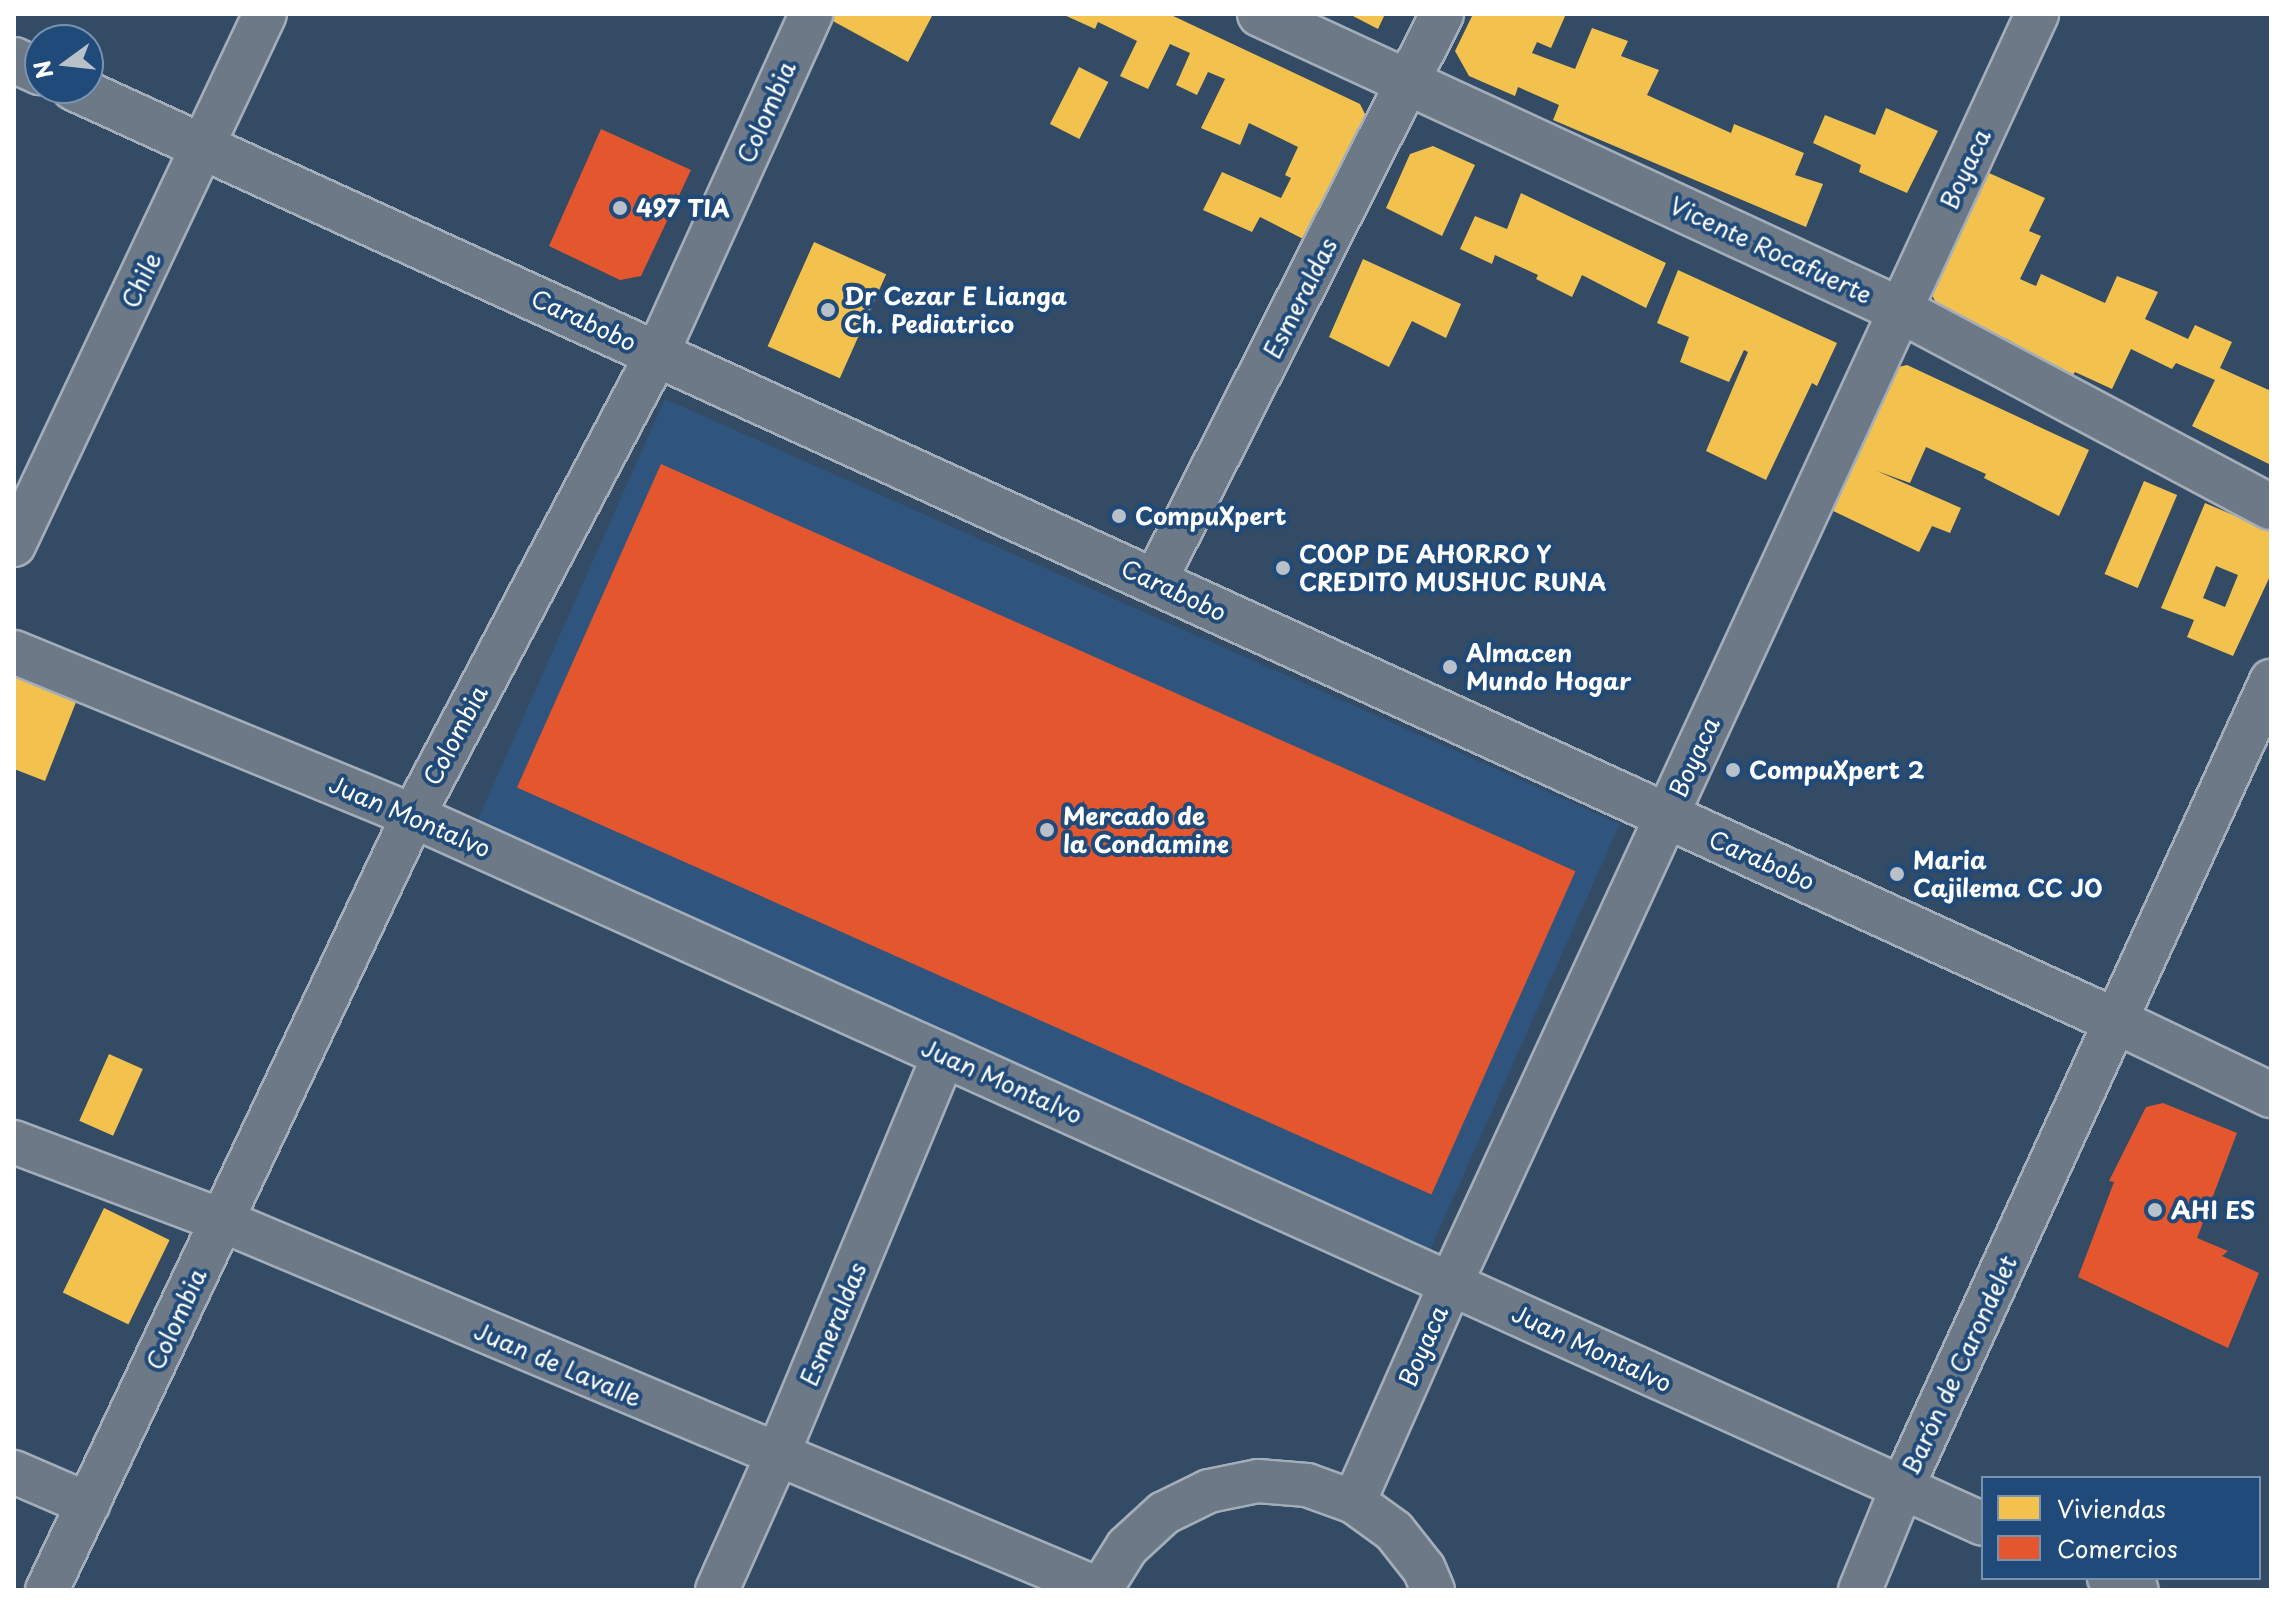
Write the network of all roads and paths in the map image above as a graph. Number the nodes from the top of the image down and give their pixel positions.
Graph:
1 (265, 14) edge
2 (811, 14) edge
3 (1260, 14) edge
4 (1442, 14) edge
5 (2037, 14) edge
6 (1410, 83) junction
7 (104, 102) edge
8 (205, 148) junction
9 (1900, 310) junction
10 (657, 354) junction
11 (2271, 507) edge
12 (14, 545) edge
13 (1155, 581) junction
14 (14, 652) edge
15 (2271, 681) edge
16 (413, 816) junction
17 (1666, 816) junction
18 (2116, 1021) junction
19 (944, 1055) junction
20 (2271, 1095) edge
21 (14, 1142) edge
22 (223, 1221) junction
23 (1451, 1283) junction
24 (777, 1456) junction
25 (14, 1472) edge
26 (1901, 1490) junction
27 (1354, 1502) junction
28 (88, 1504) junction
29 (1981, 1523) edge
30 (2114, 1580) edge
31 (47, 1590) edge
32 (717, 1590) edge
33 (1100, 1590) edge
34 (1433, 1590) edge
35 (1860, 1590) edge
36 (2137, 1590) edge

1 - 8 street, Chile
2 - 10 street, Colombia
3 - 6 main road, Vicente Rocafuerte
4 - 6 street, Esmeraldas
5 - 9 street, Boyaca
6 - 9 main road, Vicente Rocafuerte
6 - 13 street, Esmeraldas
7 - 8 main road, Carabobo
8 - 10 main road, Carabobo
8 - 12 street, Chile
9 - 11 main road, Vicente Rocafuerte
9 - 17 street, Boyaca
10 - 13 main road, Carabobo
10 - 16 street, Colombia
13 - 17 main road, Carabobo
14 - 16 street, Juan Montalvo
15 - 18 street
16 - 19 street, Juan Montalvo
16 - 22 street, Colombia
17 - 18 main road, Carabobo
17 - 23 street, Boyaca
18 - 20 main road, Carabobo
18 - 26 street, Barón de Carondelet
19 - 23 street, Juan Montalvo
19 - 24 street, Esmeraldas
21 - 22 street, Juan de Lavalle
22 - 24 street, Juan de Lavalle
22 - 28 street, Colombia
23 - 26 street, Juan Montalvo
23 - 27 street, Boyaca
24 - 32 street, Esmeraldas
24 - 33 street, Juan de Lavalle
25 - 28 street
26 - 29 street, Juan Montalvo
26 - 35 street, Barón de Carondelet
27 - 33 street
27 - 34 street
28 - 31 street, Colombia
30 - 36 street

